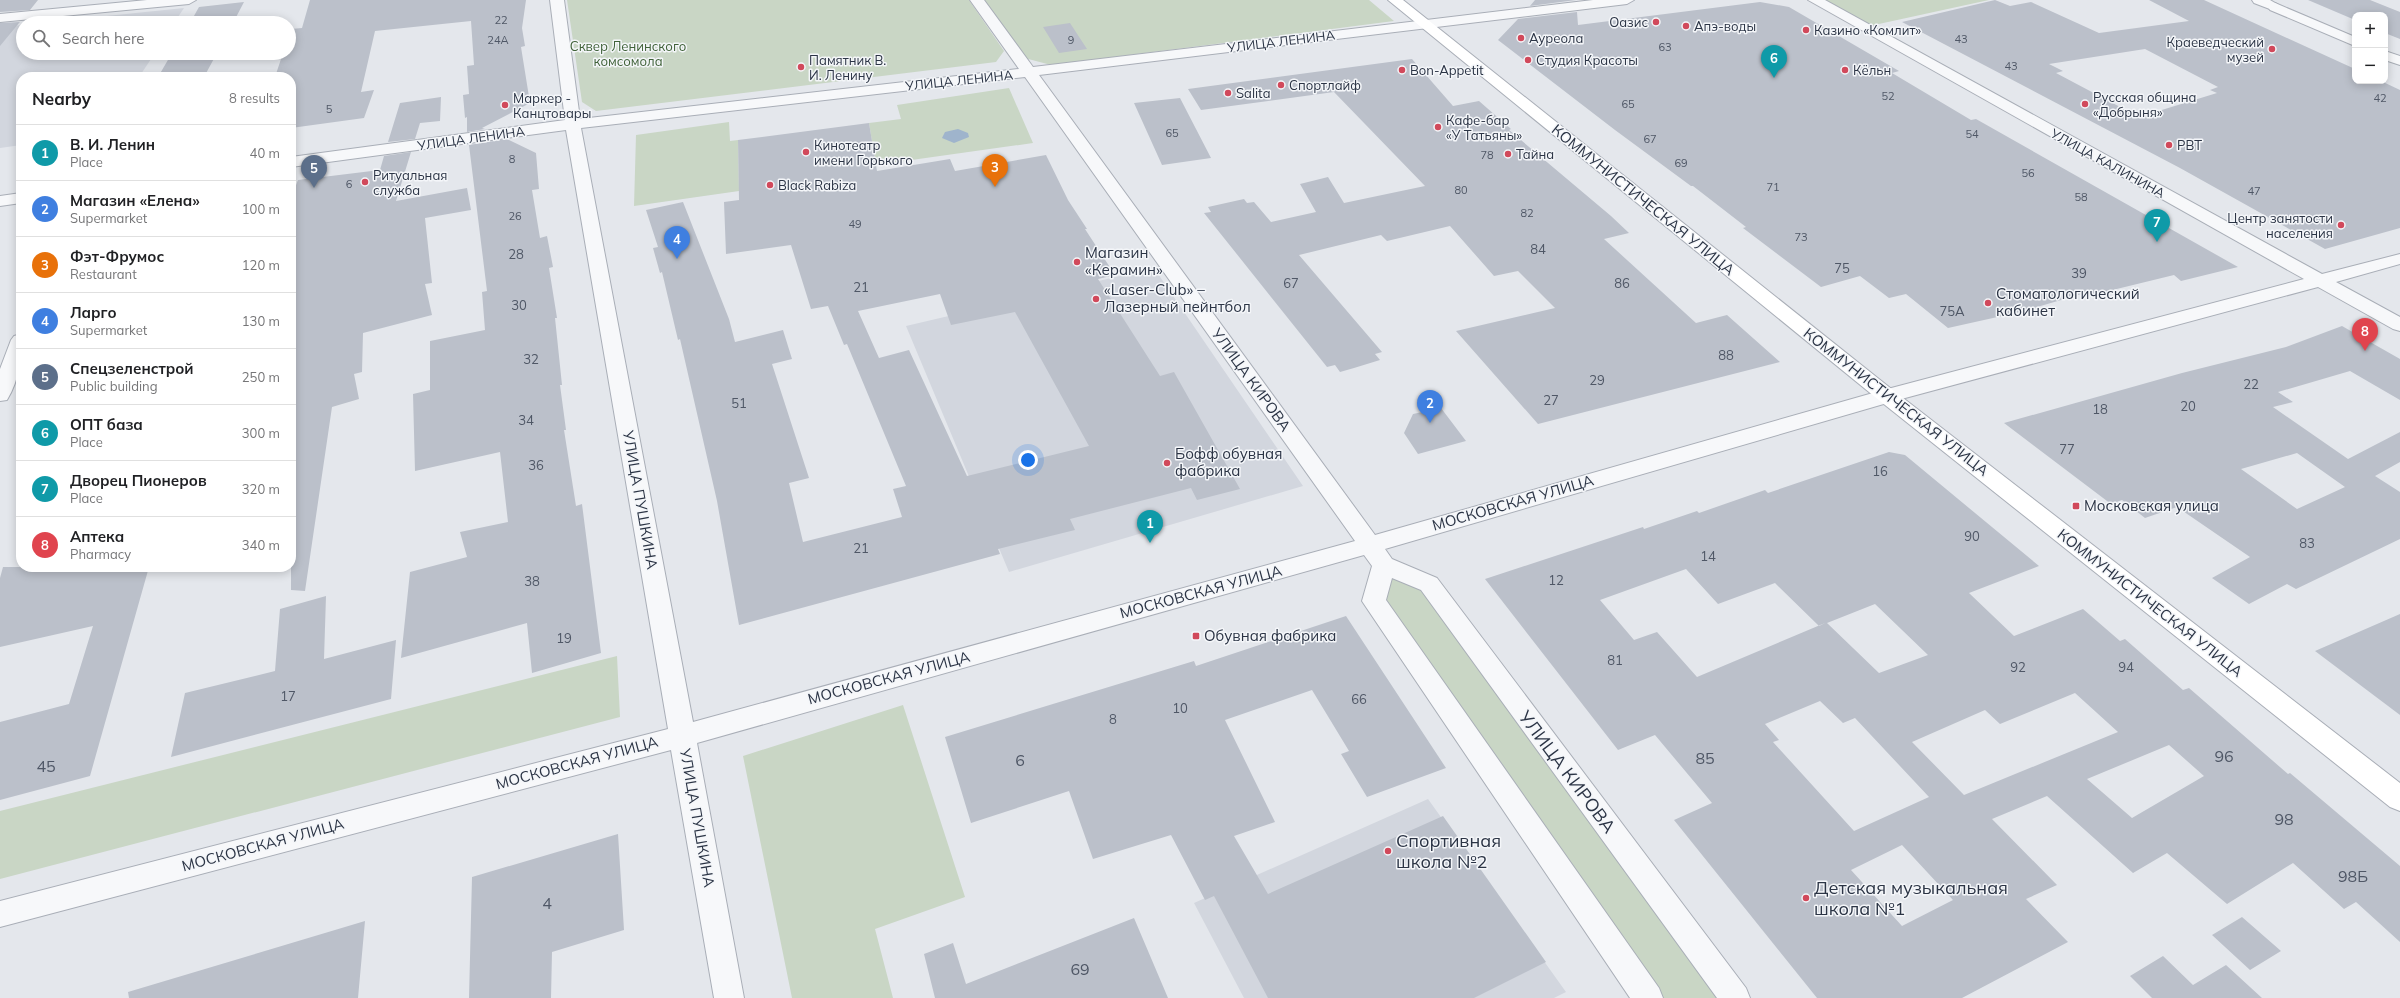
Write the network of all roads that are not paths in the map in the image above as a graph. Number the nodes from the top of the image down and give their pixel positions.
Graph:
1 (189, 0) edge
2 (557, 0) edge
3 (977, 0) edge
4 (1396, 0) edge
5 (1628, 0) edge
6 (1815, 0) edge
7 (2259, 0) edge
8 (159, 2) edge
9 (16, 16) edge
10 (20, 16) edge
11 (0, 18) edge
12 (1424, 24) junction
13 (2352, 41) edge
14 (2388, 56) edge
15 (2400, 61) edge
16 (1029, 72) junction
17 (573, 124) junction
18 (296, 161) edge
19 (16, 199) edge
20 (0, 201) edge
21 (2400, 259) edge
22 (2318, 280) junction
23 (2400, 325) edge
24 (16, 353) edge
25 (0, 395) edge
26 (1887, 396) junction
27 (1377, 555) junction
28 (682, 736) junction
29 (2400, 799) edge
30 (0, 914) edge
31 (729, 998) edge
32 (1648, 998) edge
33 (1735, 998) edge

1 - 8 street
2 - 17 street, УЛИЦА ПУШКИНА
3 - 16 street, УЛИЦА КИРОВА
4 - 12 main road, КОММУНИСТИЧЕСКАЯ УЛИЦА
5 - 12 street, УЛИЦА ЛЕНИНА
6 - 22 street, УЛИЦА КАЛИНИНА
7 - 13 street
8 - 10 street
9 - 11 street
12 - 16 street, УЛИЦА ЛЕНИНА
12 - 26 main road, КОММУНИСТИЧЕСКАЯ УЛИЦА
14 - 15 street
16 - 17 street, УЛИЦА ЛЕНИНА
16 - 27 street, УЛИЦА КИРОВА
17 - 18 street, УЛИЦА ЛЕНИНА
17 - 28 street, УЛИЦА ПУШКИНА
19 - 20 street
21 - 22 street, МОСКОВСКАЯ УЛИЦА
22 - 23 street, УЛИЦА КАЛИНИНА
22 - 26 street, МОСКОВСКАЯ УЛИЦА
24 - 25 street
26 - 27 street, МОСКОВСКАЯ УЛИЦА
26 - 29 main road, КОММУНИСТИЧЕСКАЯ УЛИЦА
27 - 28 street, МОСКОВСКАЯ УЛИЦА
27 - 32 street
27 - 33 street, УЛИЦА КИРОВА
28 - 30 street, МОСКОВСКАЯ УЛИЦА
28 - 31 street, УЛИЦА ПУШКИНА

